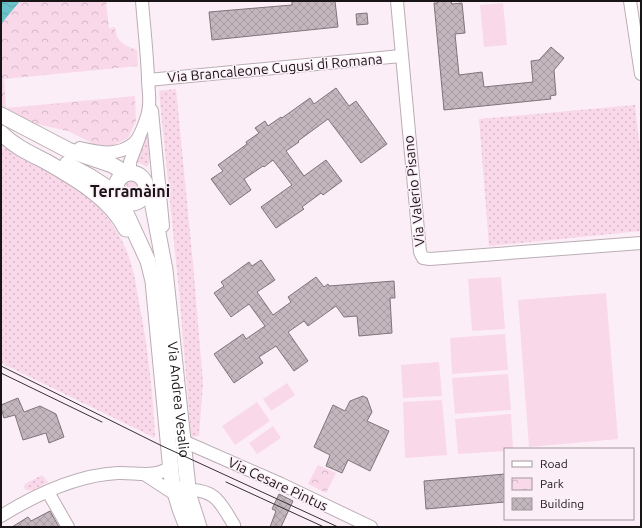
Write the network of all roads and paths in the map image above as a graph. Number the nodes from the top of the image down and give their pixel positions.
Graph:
1 (142, 1) edge
2 (397, 1) edge
3 (630, 1) edge
4 (401, 56) junction
5 (641, 74) edge
6 (148, 80) junction
7 (149, 107) junction
8 (1, 115) edge
9 (1, 133) edge
10 (139, 137) junction
11 (53, 142) junction
12 (157, 165) junction
13 (128, 172) junction
14 (146, 187) junction
15 (120, 197) junction
16 (641, 243) edge
17 (165, 270) junction
18 (155, 311) junction
19 (184, 441) junction
20 (171, 466) junction
21 (144, 474) junction
22 (48, 492) junction
23 (182, 493) junction
24 (1, 516) edge
25 (234, 525) dead end
26 (68, 527) edge
27 (187, 527) edge
28 (200, 527) edge
29 (371, 527) edge

1 - 6 street, Via Andrea Vesalio
2 - 4 street, Via Valerio Pisano
3 - 5 street
4 - 6 street, Via Brancaleone Cugusi di Romana
4 - 16 street, Via Valerio Pisano
6 - 7 street, Via Andrea Vesalio
7 - 10 street, Via Andrea Vesalio
7 - 12 street, Via Andrea Vesalio
8 - 11 main road
9 - 15 main road
9 - 18 main road, Via Andrea Vesalio
10 - 11 street
10 - 13 street, Via Andrea Vesalio
11 - 13 main road
12 - 14 street
12 - 17 street, Via Andrea Vesalio
13 - 14 main road
13 - 15 main road
14 - 15 main road
14 - 17 main road, Via Andrea Vesalio
15 - 18 main road, Via Andrea Vesalio
17 - 19 main road, Via Andrea Vesalio
18 - 20 main road, Via Andrea Vesalio
19 - 23 main road, Via Andrea Vesalio
19 - 29 street, Via Cesare Pintus
20 - 21 street
20 - 23 main road, Via Andrea Vesalio
21 - 22 street
21 - 23 street
22 - 24 street
22 - 26 street
23 - 25 street
23 - 27 main road, Via Andrea Vesalio
23 - 28 main road, Via Andrea Vesalio

